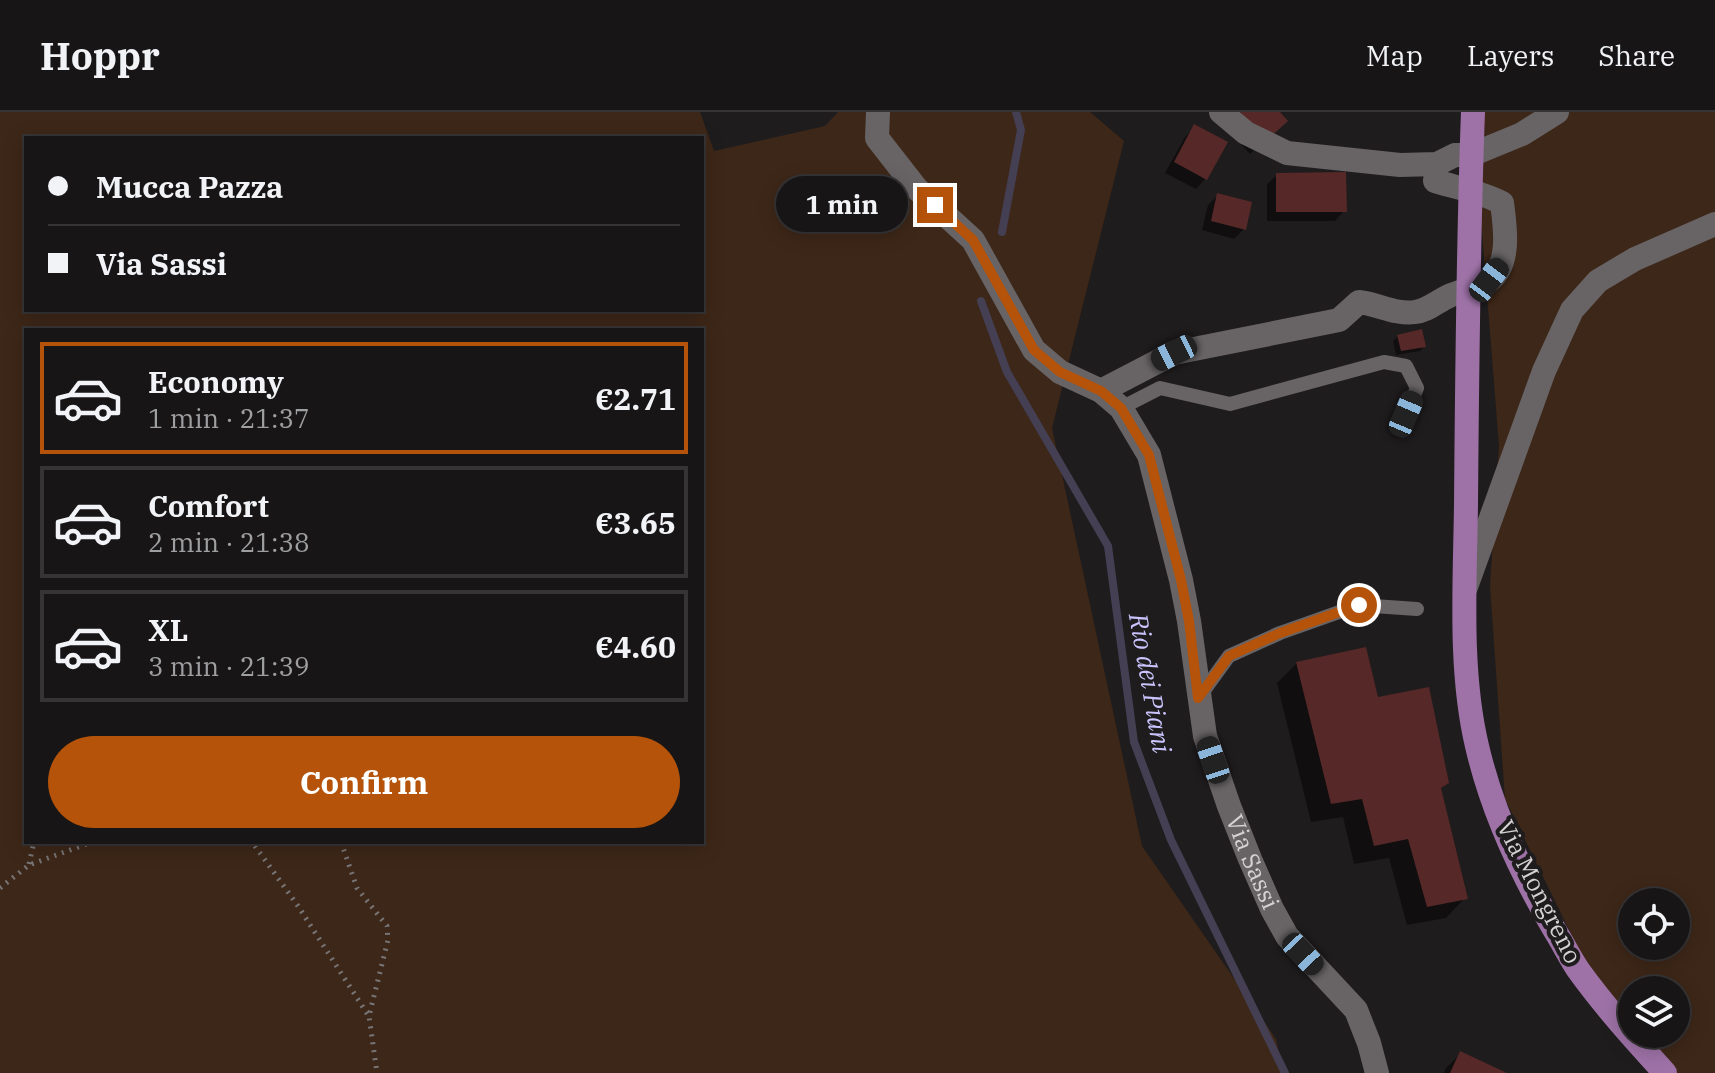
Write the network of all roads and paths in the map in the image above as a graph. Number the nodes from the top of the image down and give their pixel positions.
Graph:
1 (878, 112) edge
2 (1221, 112) edge
3 (1473, 112) edge
4 (1557, 112) edge
5 (1471, 160) junction
6 (1437, 164) junction
7 (1715, 224) edge
8 (1101, 391) junction
9 (1121, 408) junction
10 (1406, 414) dead end
11 (1465, 588) junction
12 (1417, 609) dead end
13 (1198, 698) junction
14 (34, 844) edge
15 (87, 844) edge
16 (252, 844) edge
17 (342, 844) edge
18 (29, 865) junction
19 (0, 888) edge
20 (369, 1016) junction
21 (377, 1073) edge
22 (1377, 1073) edge
23 (1665, 1073) edge

1 - 8 street, Via Sassi
2 - 6 street
3 - 5 main road, Via Mongreno
4 - 5 street
5 - 6 street
5 - 11 main road, Via Mongreno
6 - 8 street
7 - 11 street, Via Mongreno
8 - 9 street, Via Sassi
9 - 10 lane
9 - 13 street, Via Sassi
11 - 23 main road, Via Mongreno
12 - 13 lane
13 - 22 street, Via Sassi
14 - 18 path
15 - 18 path
16 - 20 path
17 - 20 path
18 - 19 path
20 - 21 path

